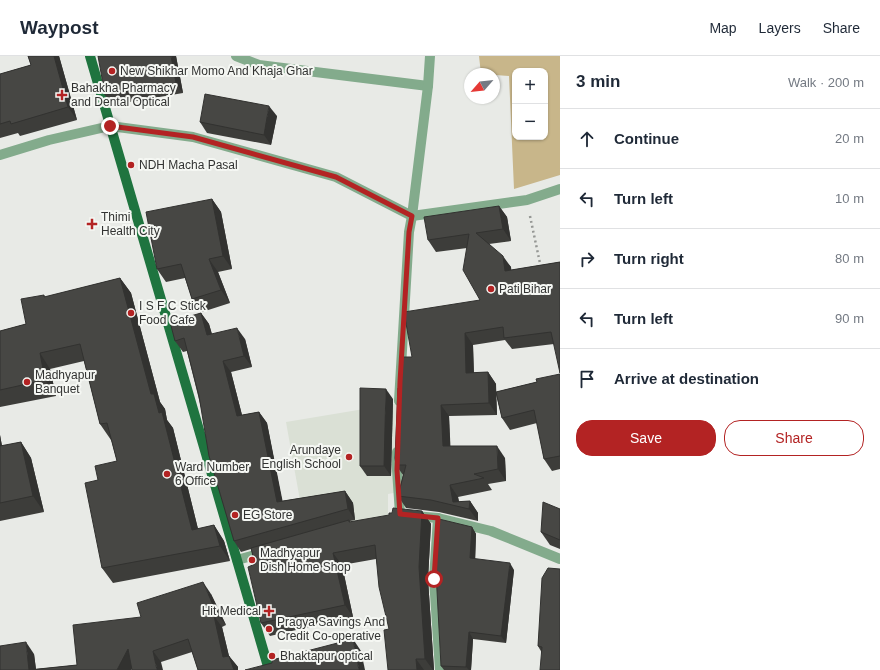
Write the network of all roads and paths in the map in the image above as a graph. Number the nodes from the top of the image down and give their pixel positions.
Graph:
1 (90, 56) edge
2 (236, 56) edge
3 (430, 56) edge
4 (428, 86) junction
5 (110, 126) junction
6 (0, 155) edge
7 (560, 189) edge
8 (527, 200) junction
9 (412, 216) junction
10 (542, 275) edge
11 (399, 411) edge
12 (398, 441) edge
13 (400, 514) junction
14 (388, 518) edge
15 (438, 518) junction
16 (275, 550) edge
17 (560, 559) edge
18 (237, 560) junction
19 (268, 670) edge
20 (440, 670) edge

1 - 5 main road
2 - 4 street
3 - 4 street
4 - 9 street
5 - 6 street
5 - 9 street
5 - 18 main road
7 - 8 street
8 - 9 street
8 - 10 path
9 - 11 street
12 - 13 street
13 - 14 street
13 - 15 street
15 - 17 street
15 - 20 street
16 - 18 street
18 - 19 main road

